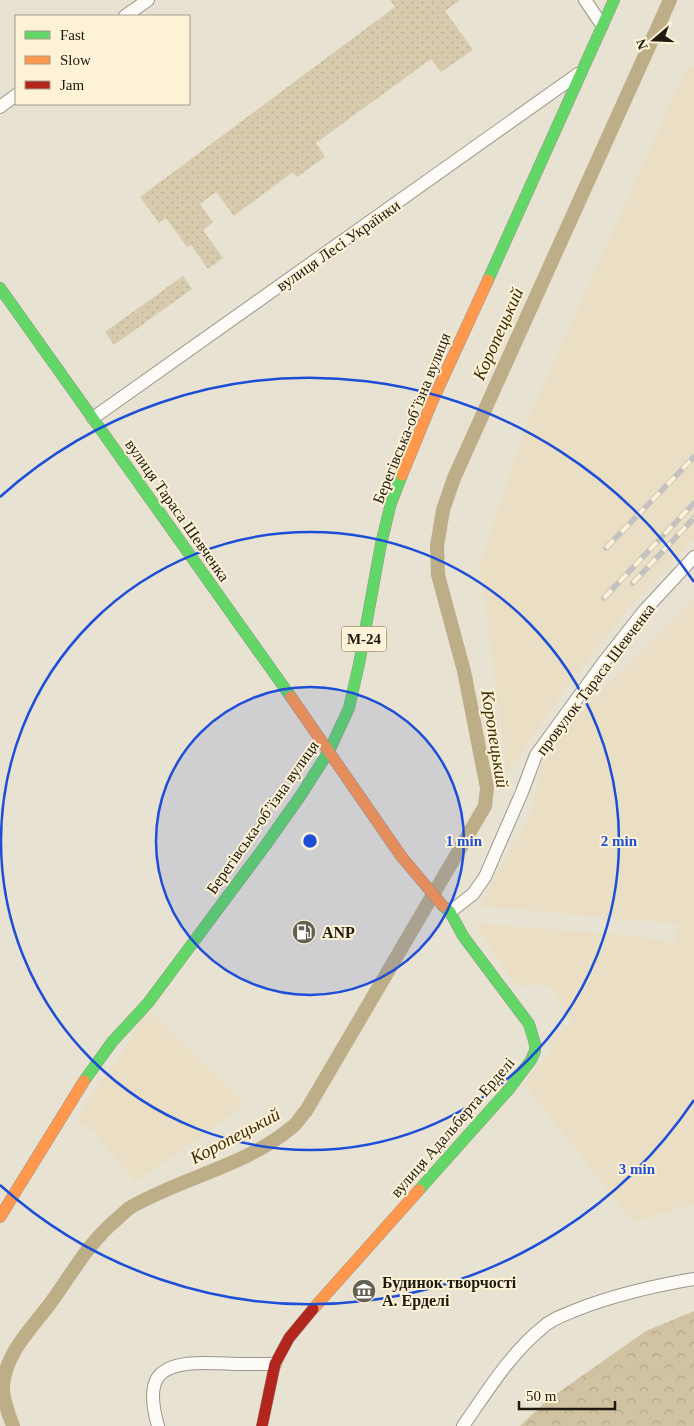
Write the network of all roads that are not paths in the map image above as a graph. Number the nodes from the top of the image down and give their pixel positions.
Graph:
1 (148, 0) edge
2 (584, 0) edge
3 (614, 0) edge
4 (126, 15) edge
5 (602, 25) junction
6 (583, 71) junction
7 (15, 96) edge
8 (0, 106) edge
9 (0, 288) edge
10 (93, 418) junction
11 (694, 557) edge
12 (329, 751) junction
13 (445, 909) junction
14 (0, 1217) edge
15 (694, 1279) edge
16 (275, 1364) junction
17 (158, 1426) edge
18 (262, 1426) edge
19 (462, 1426) edge

1 - 4 street
2 - 5 street
3 - 5 main road, Берегівська-обʼїзна вулиця / М-24
5 - 6 main road, Берегівська-обʼїзна вулиця / М-24
6 - 10 street, вулиця Лесі Українки
6 - 12 main road, Берегівська-обʼїзна вулиця / М-24
7 - 8 street
9 - 10 main road, вулиця Тараса Шевченка
10 - 12 main road, вулиця Тараса Шевченка
11 - 13 street, провулок Тараса Шевченка
12 - 13 main road, вулиця Адальберта Ерделі
12 - 14 main road, Берегівська-обʼїзна вулиця / М-24
13 - 16 main road, вулиця Адальберта Ерделі
15 - 19 street
16 - 17 street
16 - 18 main road, вулиця Адальберта Ерделі

